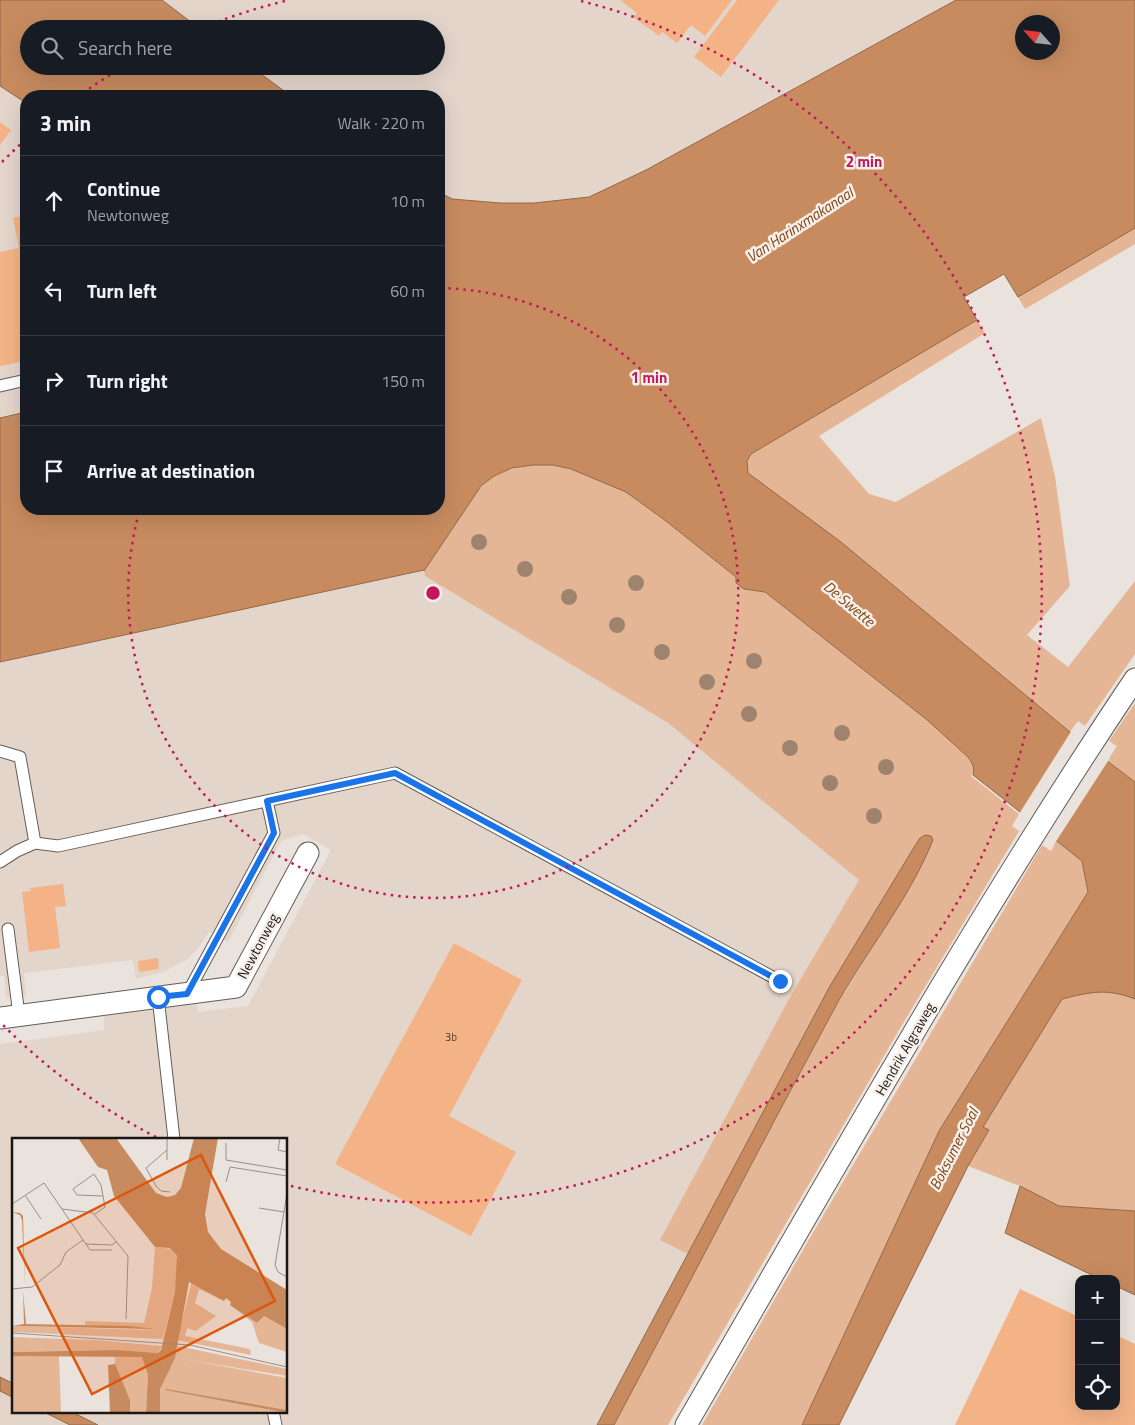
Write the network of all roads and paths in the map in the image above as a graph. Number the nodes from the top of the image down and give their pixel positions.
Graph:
1 (20, 381) edge
2 (0, 386) edge
3 (1135, 679) edge
4 (0, 751) edge
5 (267, 801) junction
6 (35, 843) junction
7 (308, 853) dead end
8 (0, 862) edge
9 (8, 929) dead end
10 (780, 981) dead end
11 (187, 994) junction
12 (158, 997) junction
13 (10, 1016) edge
14 (174, 1138) edge
15 (273, 1412) edge
16 (276, 1425) edge
17 (686, 1425) edge

1 - 2 lane
3 - 17 street, Hendrik Algraweg
4 - 6 lane
5 - 6 lane
5 - 10 lane
5 - 11 lane
6 - 8 lane
7 - 11 street, Newtonweg
9 - 13 lane
11 - 12 street, Newtonweg
12 - 13 street, Newtonweg
12 - 14 lane
15 - 16 lane

